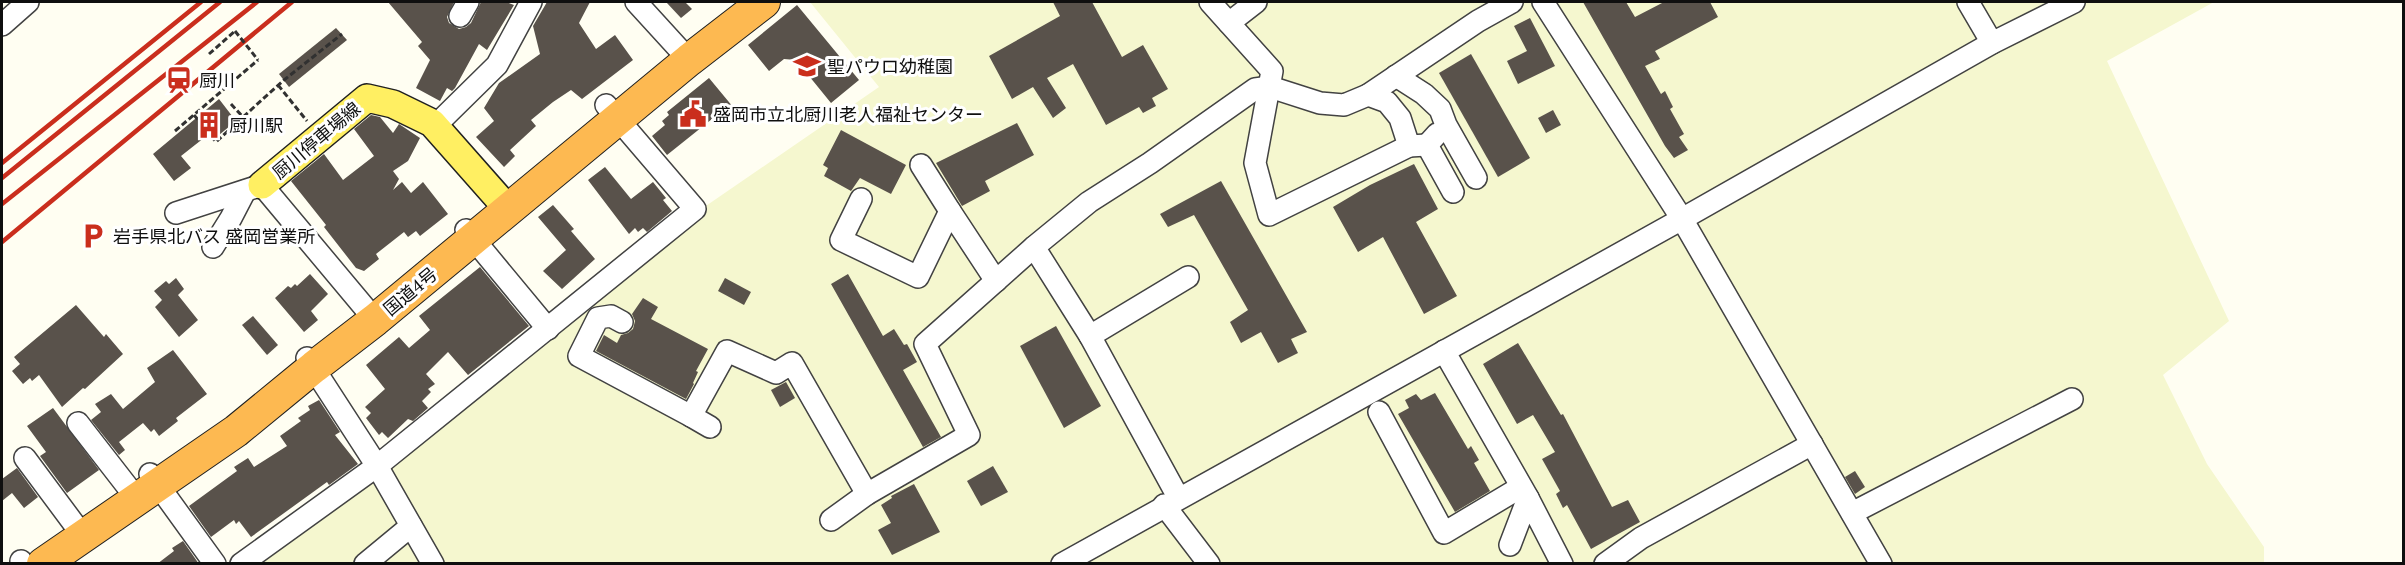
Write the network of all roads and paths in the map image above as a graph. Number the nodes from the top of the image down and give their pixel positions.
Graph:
1 (28, 2) edge
2 (531, 2) edge
3 (636, 2) edge
4 (735, 2) edge
5 (764, 2) edge
6 (1210, 2) edge
7 (1257, 2) edge
8 (1512, 2) edge
9 (1543, 2) edge
10 (1968, 2) edge
11 (2074, 2) edge
12 (1229, 23) junction
13 (2, 25) edge
14 (342, 34) dead end
15 (1992, 43) junction
16 (209, 54) dead end
17 (684, 54) junction
18 (1396, 76) junction
19 (278, 85) junction
20 (1270, 87) junction
21 (1368, 95) junction
22 (231, 104) dead end
23 (612, 112) junction
24 (194, 115) junction
25 (243, 117) junction
26 (1446, 125) junction
27 (435, 126) junction
28 (175, 131) dead end
29 (320, 136) junction
30 (1418, 146) junction
31 (921, 165) dead end
32 (1476, 178) dead end
33 (254, 188) junction
34 (1453, 192) dead end
35 (861, 199) dead end
36 (503, 204) junction
37 (950, 211) junction
38 (176, 213) dead end
39 (1682, 219) junction
40 (469, 232) junction
41 (213, 247) dead end
42 (1034, 247) junction
43 (1188, 277) dead end
44 (996, 281) junction
45 (370, 314) junction
46 (622, 322) dead end
47 (548, 329) junction
48 (1090, 336) junction
49 (1444, 351) junction
50 (310, 361) junction
51 (2072, 399) dead end
52 (1379, 412) dead end
53 (691, 416) junction
54 (78, 423) dead end
55 (710, 427) dead end
56 (1812, 444) junction
57 (25, 458) dead end
58 (377, 466) junction
59 (143, 487) junction
60 (1525, 492) junction
61 (867, 494) junction
62 (1171, 501) junction
63 (1852, 513) junction
64 (831, 520) dead end
65 (411, 526) junction
66 (79, 531) junction
67 (1510, 546) dead end
68 (26, 563) edge
69 (215, 564) edge
70 (241, 564) edge
71 (365, 564) edge
72 (433, 564) edge
73 (1062, 564) edge
74 (1209, 564) edge
75 (1562, 564) edge
76 (1605, 564) edge
77 (1881, 564) edge

1 - 13 street
2 - 27 street
3 - 17 street
4 - 17 highway, 国道4号
5 - 17 highway, 国道4号
6 - 12 street
7 - 12 street
8 - 18 street
9 - 39 street
10 - 15 street
11 - 15 street
12 - 20 street
14 - 19 path
15 - 39 street
16 - 24 path, bridge
17 - 23 highway, 国道4号
18 - 21 street
18 - 26 street
19 - 25 path
19 - 29 path
20 - 21 street
20 - 30 street
20 - 42 street
21 - 30 street
22 - 25 path
23 - 36 highway, 国道4号
23 - 47 street
24 - 25 path
24 - 28 path
26 - 30 street
26 - 32 street
27 - 29 main road, 厨川停車場線
27 - 36 main road, 厨川停車場線
29 - 33 main road, 厨川停車場線
30 - 34 street
31 - 37 street
33 - 38 street
33 - 41 street
33 - 45 street
35 - 37 street
36 - 40 highway, 国道4号
37 - 44 street
39 - 49 street
39 - 56 street
40 - 45 highway, 国道4号
40 - 47 street
42 - 44 street
42 - 48 street
43 - 48 street
44 - 61 street
45 - 50 highway, 国道4号
46 - 53 street
47 - 58 street
48 - 62 street
49 - 60 street
49 - 62 street
50 - 58 street
50 - 59 highway, 国道4号
51 - 63 street
52 - 60 street
53 - 55 street
53 - 61 street
54 - 59 street
56 - 63 street
56 - 76 street
57 - 66 street
58 - 65 street
58 - 70 street
59 - 66 highway, 国道4号
59 - 69 street
60 - 67 street
60 - 75 street
61 - 64 street
62 - 73 street
62 - 74 street
63 - 77 street
65 - 71 street
65 - 72 street
66 - 68 highway, 国道4号

